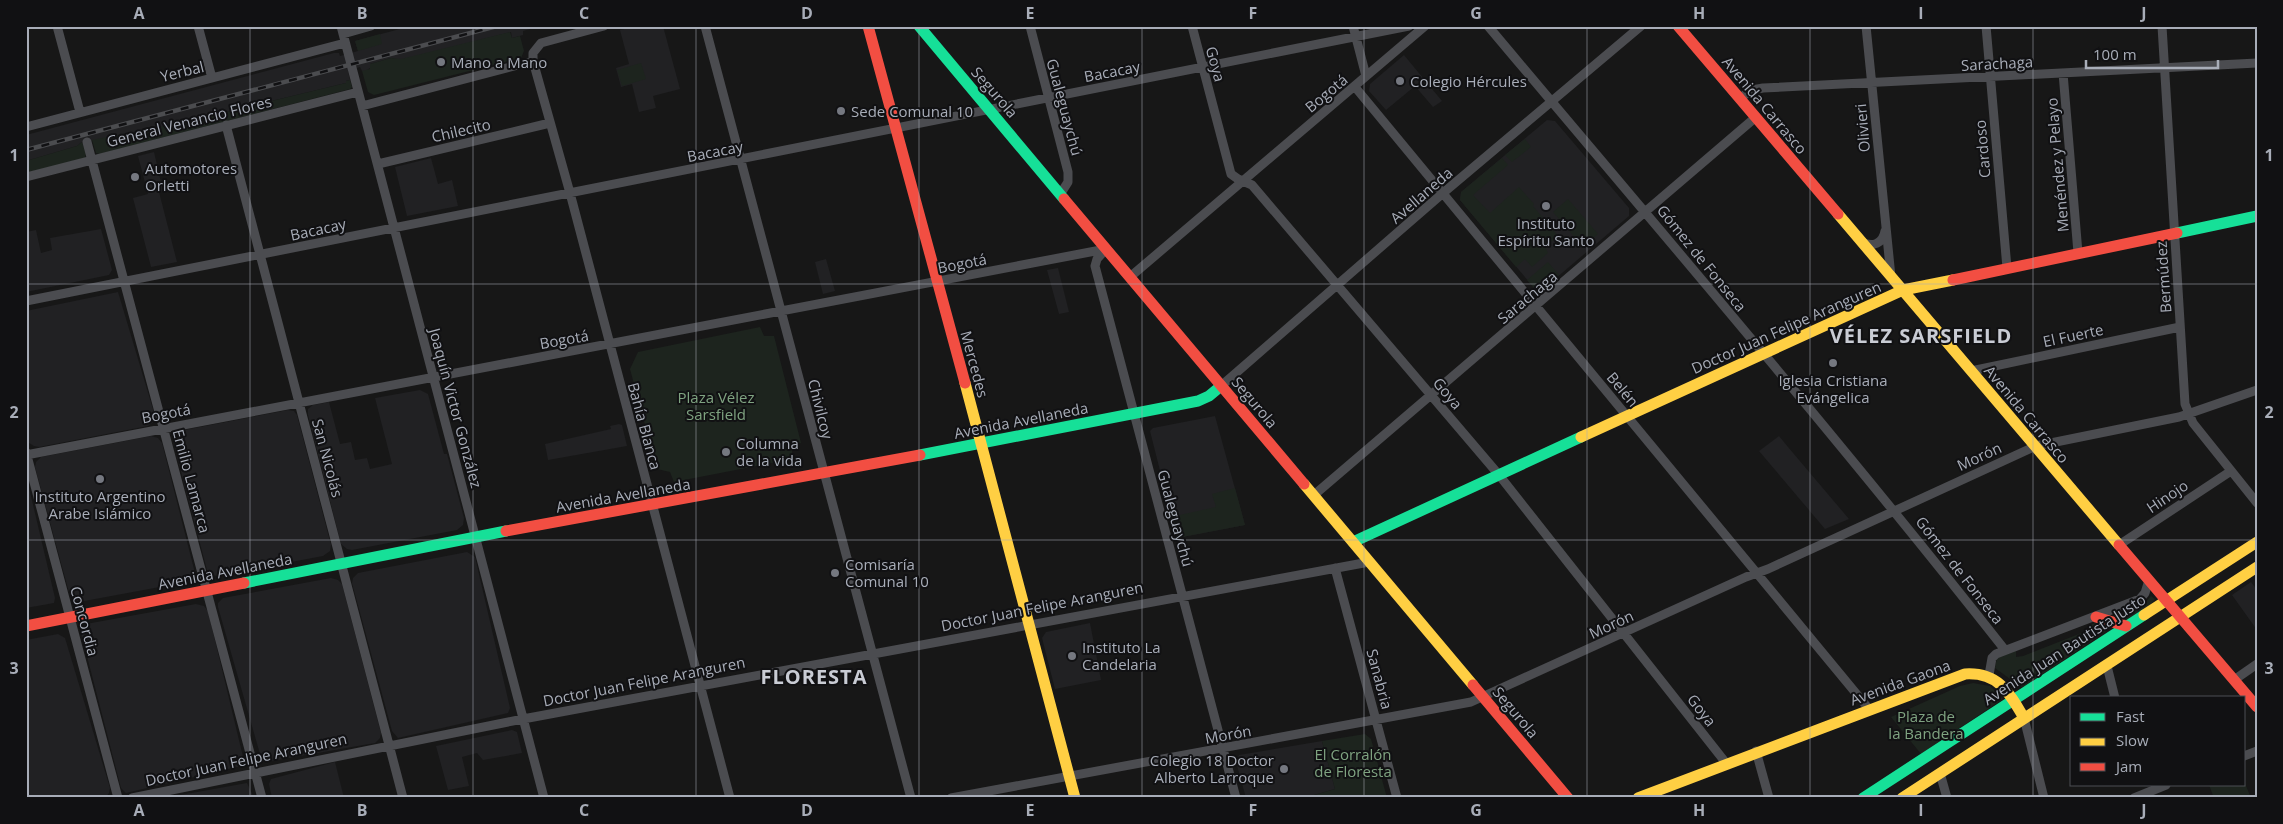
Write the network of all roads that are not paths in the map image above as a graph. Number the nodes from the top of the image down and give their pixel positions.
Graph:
1 (57, 26) edge
2 (198, 26) edge
3 (371, 26) edge
4 (604, 26) edge
5 (705, 26) edge
6 (868, 26) edge
7 (919, 26) edge
8 (1030, 26) edge
9 (1192, 26) edge
10 (1353, 26) edge
11 (1409, 26) edge
12 (1425, 26) edge
13 (1488, 26) edge
14 (1641, 26) edge
15 (1678, 26) edge
16 (1866, 26) edge
17 (1986, 26) edge
18 (2162, 26) edge
19 (342, 30) edge
20 (1356, 36) junction
21 (345, 43) junction
22 (533, 61) junction
23 (2257, 63) edge
24 (1203, 67) junction
25 (2165, 68) junction
26 (2063, 74) junction
27 (1366, 76) junction
28 (1990, 76) junction
29 (212, 78) junction
30 (1871, 82) junction
31 (1355, 87) junction
32 (358, 92) junction
33 (1049, 98) junction
34 (1740, 98) junction
35 (1552, 102) junction
36 (362, 106) junction
37 (990, 110) junction
38 (80, 112) junction
39 (1756, 118) junction
40 (550, 123) junction
41 (226, 125) junction
42 (26, 127) edge
43 (895, 128) junction
44 (87, 142) dead end
45 (92, 160) junction
46 (741, 160) junction
47 (378, 164) junction
48 (26, 177) edge
49 (1243, 181) junction
50 (570, 193) junction
51 (1061, 193) junction
52 (1443, 193) junction
53 (1647, 212) junction
54 (2257, 216) edge
55 (394, 228) junction
56 (1886, 228) junction
57 (2174, 233) junction
58 (1862, 242) junction
59 (1106, 249) junction
60 (2078, 253) junction
61 (260, 255) junction
62 (2007, 268) junction
63 (1130, 277) junction
64 (1892, 277) junction
65 (125, 282) junction
66 (936, 282) junction
67 (1337, 285) junction
68 (1903, 290) junction
69 (26, 302) edge
70 (1537, 306) junction
71 (782, 310) junction
72 (2180, 327) junction
73 (610, 344) junction
74 (1763, 354) junction
75 (1971, 371) junction
76 (433, 377) junction
77 (1222, 386) junction
78 (2257, 390) edge
79 (1432, 395) junction
80 (299, 402) junction
81 (1134, 414) junction
82 (2189, 414) junction
83 (1628, 416) junction
84 (164, 427) junction
85 (980, 443) junction
86 (2036, 446) junction
87 (26, 454) edge
88 (2230, 470) junction
89 (824, 474) junction
90 (1499, 475) junction
91 (1314, 495) junction
92 (2257, 503) edge
93 (652, 505) junction
94 (1895, 511) junction
95 (475, 537) junction
96 (1353, 542) junction
97 (2257, 542) edge
98 (2119, 545) junction
99 (1369, 562) junction
100 (342, 563) junction
101 (2257, 567) edge
102 (1335, 568) junction
103 (1757, 573) junction
104 (2149, 580) junction
105 (206, 590) junction
106 (1183, 595) junction
107 (2166, 600) junction
108 (2096, 617) junction
109 (2181, 617) junction
110 (70, 618) junction
111 (1030, 624) junction
112 (26, 626) edge
113 (2126, 626) junction
114 (1625, 633) junction
115 (2005, 650) junction
116 (873, 653) junction
117 (2257, 664) edge
118 (2107, 666) junction
119 (1989, 675) junction
120 (2234, 680) junction
121 (701, 685) junction
122 (2114, 696) edge
123 (1484, 697) junction
124 (2014, 700) junction
125 (2257, 707) edge
126 (1869, 709) junction
127 (2024, 718) junction
128 (523, 719) junction
129 (1377, 720) junction
130 (390, 745) junction
131 (1224, 749) junction
132 (1756, 751) junction
133 (1726, 763) junction
134 (256, 772) junction
135 (1940, 773) junction
136 (1069, 776) junction
137 (2164, 786) edge
138 (2139, 797) edge
139 (118, 798) edge
140 (132, 798) edge
141 (262, 798) edge
142 (404, 798) edge
143 (544, 798) edge
144 (730, 798) edge
145 (910, 798) edge
146 (951, 798) edge
147 (1075, 798) edge
148 (1236, 798) edge
149 (1397, 798) edge
150 (1568, 798) edge
151 (1638, 798) edge
152 (1769, 798) edge
153 (1863, 798) edge
154 (1902, 798) edge
155 (1947, 798) edge
156 (2044, 798) edge

1 - 38 street
2 - 29 street
3 - 19 street
4 - 22 street
5 - 46 street, Chivilcoy
6 - 43 main road, Mercedes
7 - 37 main road, Segurola
8 - 33 street, Gualeguaychú
9 - 24 street, Goya
10 - 20 street
11 - 20 street, Bacacay
12 - 27 street, Bogotá
13 - 35 street, Gómez de Fonseca
14 - 35 street, Avellaneda
15 - 34 main road, Avenida Carrasco
16 - 30 street, Olivieri
17 - 28 street, Cardoso
18 - 25 street, Bermúdez
19 - 21 street, Joaquín Victor González
20 - 24 street, Bacacay
20 - 27 street
21 - 29 street, Yerbal
21 - 32 street, Joaquín Victor González
22 - 36 street
22 - 40 street, Bahía Blanca
23 - 25 street, Sarachaga
24 - 33 street, Bacacay
24 - 49 street, Goya
25 - 26 street, Sarachaga
25 - 57 street, Bermúdez
26 - 28 street, Sarachaga
26 - 60 street, Menéndez y Pelayo
27 - 31 street, Bogotá
28 - 30 street, Sarachaga
28 - 62 street, Cardoso
29 - 38 street, Yerbal
30 - 34 street, Sarachaga
30 - 56 street, Olivieri
31 - 49 street, Bogotá
31 - 52 street, Belén
32 - 36 street, Joaquín Victor González
32 - 41 street, General Venancio Flores
33 - 37 street, Bacacay
33 - 51 street, Gualeguaychú
34 - 39 main road, Avenida Carrasco
35 - 52 street, Avellaneda
35 - 53 street, Gómez de Fonseca
36 - 47 street, Joaquín Victor González
37 - 43 street, Bacacay
37 - 51 main road, Segurola
38 - 42 street, Yerbal
39 - 53 street, Sarachaga
39 - 58 main road, Avenida Carrasco
40 - 47 street, Chilecito
40 - 50 street, Bahía Blanca
41 - 45 street, General Venancio Flores
41 - 61 street, San Nicolás
43 - 46 street, Bacacay
43 - 66 main road, Mercedes
44 - 45 street, Emilio Lamarca
45 - 48 street, General Venancio Flores
45 - 65 street, Emilio Lamarca
46 - 50 street, Bacacay
46 - 71 street, Chivilcoy
47 - 55 street, Joaquín Victor González
49 - 63 street, Bogotá
49 - 67 street, Goya
50 - 55 street, Bacacay
50 - 73 street, Bahía Blanca
51 - 59 main road, Segurola
52 - 67 street, Avellaneda
52 - 70 street, Belén
53 - 70 street, Sarachaga
53 - 74 street, Gómez de Fonseca
54 - 57 main road, Doctor Juan Felipe Aranguren
55 - 61 street, Bacacay
55 - 76 street, Joaquín Victor González
56 - 58 street
56 - 64 street, Olivieri
57 - 60 main road, Doctor Juan Felipe Aranguren
57 - 72 street, Bermúdez
58 - 64 main road, Avenida Carrasco
59 - 63 main road, Segurola
59 - 66 street, Bogotá
59 - 81 street, Gualeguaychú
60 - 62 main road, Doctor Juan Felipe Aranguren
61 - 65 street, Bacacay
61 - 80 street, San Nicolás
62 - 68 main road, Doctor Juan Felipe Aranguren
63 - 77 main road, Segurola
64 - 68 main road, Avenida Carrasco
65 - 69 street, Bacacay
65 - 84 street, Emilio Lamarca
66 - 71 street, Bogotá
66 - 85 main road, Mercedes
67 - 77 street, Avellaneda
67 - 79 street, Goya
68 - 74 main road, Doctor Juan Felipe Aranguren
68 - 75 main road, Avenida Carrasco
70 - 79 street, Sarachaga
70 - 83 street, Belén
71 - 73 street, Bogotá
71 - 89 street, Chivilcoy
72 - 75 street, El Fuerte
72 - 82 street, Bermúdez
73 - 76 street, Bogotá
73 - 93 street, Bahía Blanca
74 - 83 main road, Doctor Juan Felipe Aranguren
74 - 94 street, Gómez de Fonseca
75 - 86 main road, Avenida Carrasco
76 - 80 street, Bogotá
76 - 95 street, Joaquín Victor González
77 - 81 main road, Avenida Avellaneda
77 - 91 main road, Segurola
78 - 82 street, Morón
79 - 90 street, Goya
79 - 91 street, Sarachaga
80 - 84 street, Bogotá
80 - 100 street, San Nicolás
81 - 85 main road, Avenida Avellaneda
81 - 106 street, Gualeguaychú
82 - 86 street, Morón
82 - 88 street, Bermúdez
83 - 90 main road, Doctor Juan Felipe Aranguren
83 - 103 street, Belén
84 - 87 street, Bogotá
84 - 105 street, Emilio Lamarca
85 - 89 main road, Avenida Avellaneda
85 - 111 main road, Mercedes
86 - 94 street, Morón
86 - 98 main road, Avenida Carrasco
87 - 110 street, Concordia
88 - 92 street, Bermúdez
88 - 98 street, Hinojo
89 - 93 main road, Avenida Avellaneda
89 - 116 street, Chivilcoy
90 - 96 main road, Doctor Juan Felipe Aranguren
90 - 114 street, Goya
91 - 96 main road, Segurola
93 - 95 main road, Avenida Avellaneda
93 - 121 street, Bahía Blanca
94 - 103 street, Morón
94 - 115 street, Gómez de Fonseca
95 - 100 main road, Avenida Avellaneda
95 - 128 street, Joaquín Victor González
96 - 99 main road, Segurola
97 - 107 main road, Avenida Juan Bautista Justo
98 - 104 main road, Avenida Carrasco
99 - 102 street, Doctor Juan Felipe Aranguren
99 - 123 main road, Segurola
100 - 105 main road, Avenida Avellaneda
100 - 130 street, San Nicolás
101 - 109 main road
102 - 106 street, Doctor Juan Felipe Aranguren
102 - 129 street, Sanabria
103 - 114 street, Morón
103 - 126 street, Belén
104 - 107 main road, Avenida Carrasco
104 - 108 street
105 - 110 main road, Avenida Avellaneda
105 - 134 street, Emilio Lamarca
106 - 111 street, Doctor Juan Felipe Aranguren
106 - 131 street, Gualeguaychú
107 - 109 main road, Avenida Carrasco
107 - 113 main road, Avenida Juan Bautista Justo
108 - 113 main road
108 - 115 street
109 - 118 main road
109 - 120 main road, Avenida Carrasco
110 - 112 main road, Avenida Avellaneda
110 - 139 street, Concordia
111 - 116 street, Doctor Juan Felipe Aranguren
111 - 136 main road, Mercedes
113 - 124 main road, Avenida Juan Bautista Justo
114 - 123 street, Morón
114 - 133 street, Goya
115 - 119 street
116 - 121 street, Doctor Juan Felipe Aranguren
116 - 145 street, Chivilcoy
117 - 120 street
118 - 122 street
118 - 127 main road
119 - 124 main road
119 - 126 main road, Avenida Gaona
120 - 125 main road, Avenida Carrasco
121 - 128 street, Doctor Juan Felipe Aranguren
121 - 144 street, Bahía Blanca
123 - 129 street, Morón
123 - 150 main road, Segurola
124 - 127 main road
124 - 153 main road, Avenida Juan Bautista Justo
126 - 132 main road, Avenida Gaona
127 - 135 main road
127 - 156 street
128 - 130 street, Doctor Juan Felipe Aranguren
128 - 143 street, Joaquín Victor González
129 - 131 street, Morón
129 - 149 street, Sanabria
130 - 134 street, Doctor Juan Felipe Aranguren
130 - 142 street, San Nicolás
131 - 136 street, Morón
131 - 148 street, Gualeguaychú
132 - 133 main road, Avenida Gaona
132 - 152 street
133 - 151 main road, Avenida Gaona
134 - 140 street, Doctor Juan Felipe Aranguren
134 - 141 street, Emilio Lamarca
135 - 154 main road
135 - 155 street
136 - 146 street, Morón
136 - 147 main road, Mercedes
137 - 138 street

